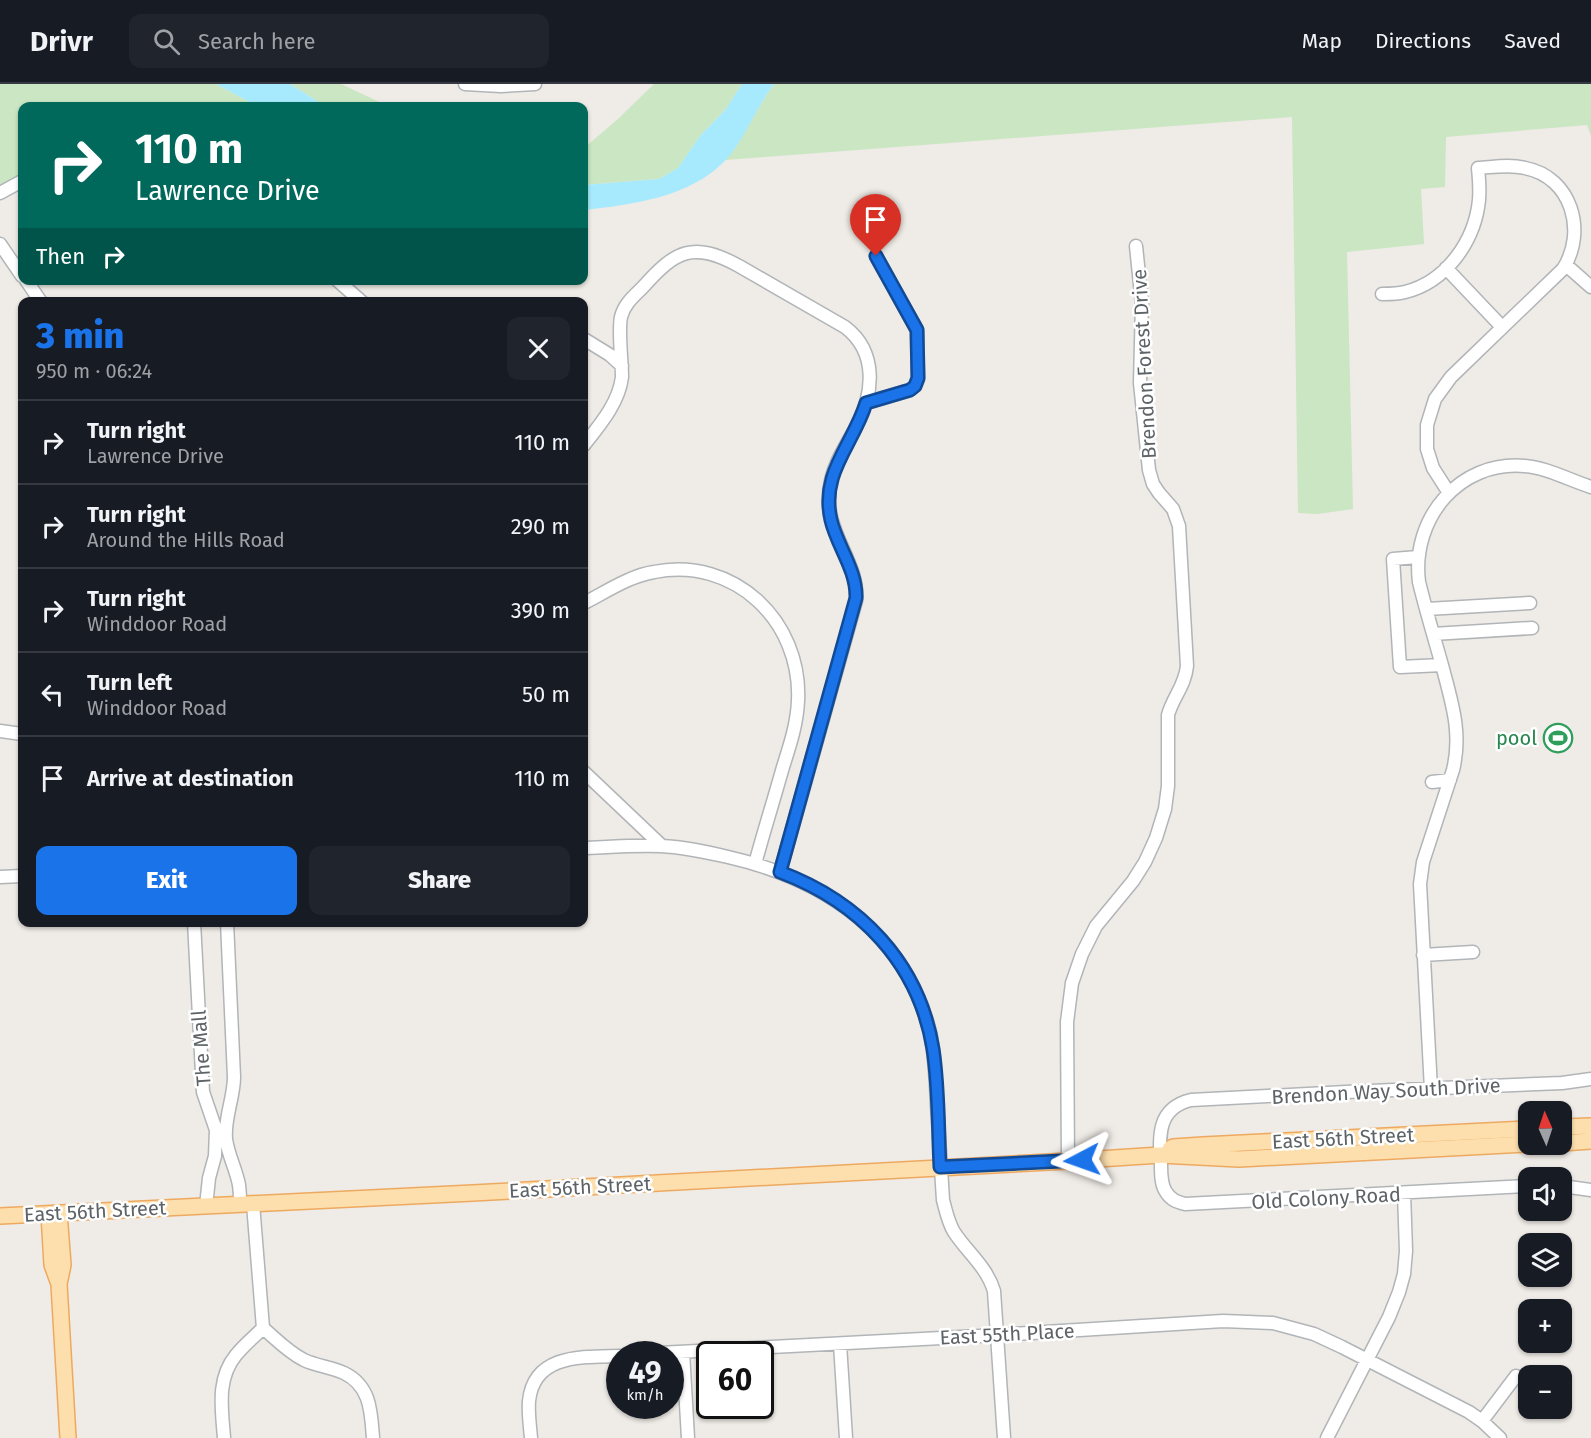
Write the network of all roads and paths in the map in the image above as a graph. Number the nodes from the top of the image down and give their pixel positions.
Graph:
1 (465, 84) edge
2 (535, 84) edge
3 (18, 183) edge
4 (0, 193) edge
5 (0, 244) edge
6 (1136, 246) dead end
7 (876, 256) dead end
8 (1566, 265) junction
9 (1446, 268) junction
10 (18, 270) edge
11 (343, 285) edge
12 (1591, 287) edge
13 (1382, 294) dead end
14 (356, 297) edge
15 (1502, 327) junction
16 (588, 341) edge
17 (622, 366) junction
18 (866, 403) junction
19 (588, 440) edge
20 (1591, 487) edge
21 (1449, 493) junction
22 (1418, 557) junction
23 (588, 601) edge
24 (1530, 603) dead end
25 (1426, 609) junction
26 (1532, 628) dead end
27 (1433, 634) junction
28 (1442, 665) junction
29 (0, 731) edge
30 (18, 733) edge
31 (588, 776) edge
32 (1450, 780) junction
33 (1432, 782) dead end
34 (662, 846) junction
35 (588, 848) edge
36 (755, 864) junction
37 (780, 872) junction
38 (18, 876) edge
39 (0, 877) edge
40 (194, 927) edge
41 (227, 927) edge
42 (1473, 952) dead end
43 (1423, 955) junction
44 (1591, 1079) edge
45 (1431, 1089) junction
46 (1181, 1104) joint
47 (1591, 1126) edge
48 (1572, 1127) edge
49 (1518, 1130) edge
50 (221, 1134) junction
51 (1591, 1141) edge
52 (1572, 1142) edge
53 (1518, 1145) edge
54 (1160, 1155) junction
55 (215, 1156) junction
56 (230, 1156) junction
57 (1068, 1161) junction
58 (940, 1167) junction
59 (1518, 1187) edge
60 (1572, 1187) edge
61 (1591, 1190) edge
62 (1404, 1193) junction
63 (247, 1204) junction
64 (206, 1206) junction
65 (54, 1214) junction
66 (0, 1216) edge
67 (263, 1328) junction
68 (998, 1335) junction
69 (840, 1344) junction
70 (684, 1352) edge
71 (606, 1357) edge
72 (1367, 1360) junction
73 (1516, 1376) dead end
74 (684, 1381) edge
75 (1482, 1421) junction
76 (69, 1438) edge
77 (224, 1438) edge
78 (373, 1438) edge
79 (531, 1438) edge
80 (688, 1438) edge
81 (846, 1438) edge
82 (1005, 1438) edge
83 (1327, 1438) edge
84 (1500, 1438) edge

1 - 2 street
3 - 4 street
5 - 10 street
6 - 57 street, Brendon Forest Drive
7 - 18 street
8 - 9 street
8 - 12 street
8 - 15 street
9 - 13 street
9 - 15 street
11 - 14 street
15 - 21 street
16 - 17 street
17 - 18 street
17 - 19 street
18 - 37 street
20 - 21 street
21 - 22 street
22 - 25 street
22 - 28 street
23 - 36 street
24 - 25 street
25 - 27 street
26 - 27 street
27 - 28 street
28 - 32 street
29 - 30 street
31 - 34 street
32 - 33 street
32 - 43 street
34 - 35 street
34 - 36 street
36 - 37 street
37 - 58 street
38 - 39 street
40 - 50 street, The Mall
41 - 50 street, The Mall
42 - 43 street
43 - 45 street
44 - 45 street, Brendon Way South Drive
45 - 46 street, Brendon Way South Drive
46 - 54 street, Old Colony Road
47 - 48 main road
49 - 54 main road, East 56th Street
50 - 55 street, The Mall
50 - 56 street, The Mall
51 - 52 main road
53 - 54 main road, East 56th Street
54 - 57 main road, East 56th Street
54 - 62 street, Old Colony Road
55 - 56 street
55 - 64 street, The Mall
56 - 63 street, The Mall
57 - 58 main road, East 56th Street
58 - 63 main road, East 56th Street
58 - 68 street
59 - 62 street, Old Colony Road
60 - 61 street
62 - 72 street
63 - 64 main road, East 56th Street
63 - 67 street, The Mall
64 - 65 main road, East 56th Street
65 - 66 main road, East 56th Street
65 - 76 main road
67 - 77 street
67 - 78 street
68 - 69 street, East 55th Place
68 - 72 street, East 55th Place
68 - 82 street
69 - 70 street, East 55th Place
69 - 81 street
71 - 79 street
72 - 75 street, East 55th Place
72 - 83 street
73 - 75 street
74 - 80 street
75 - 84 street, East 55th Place

